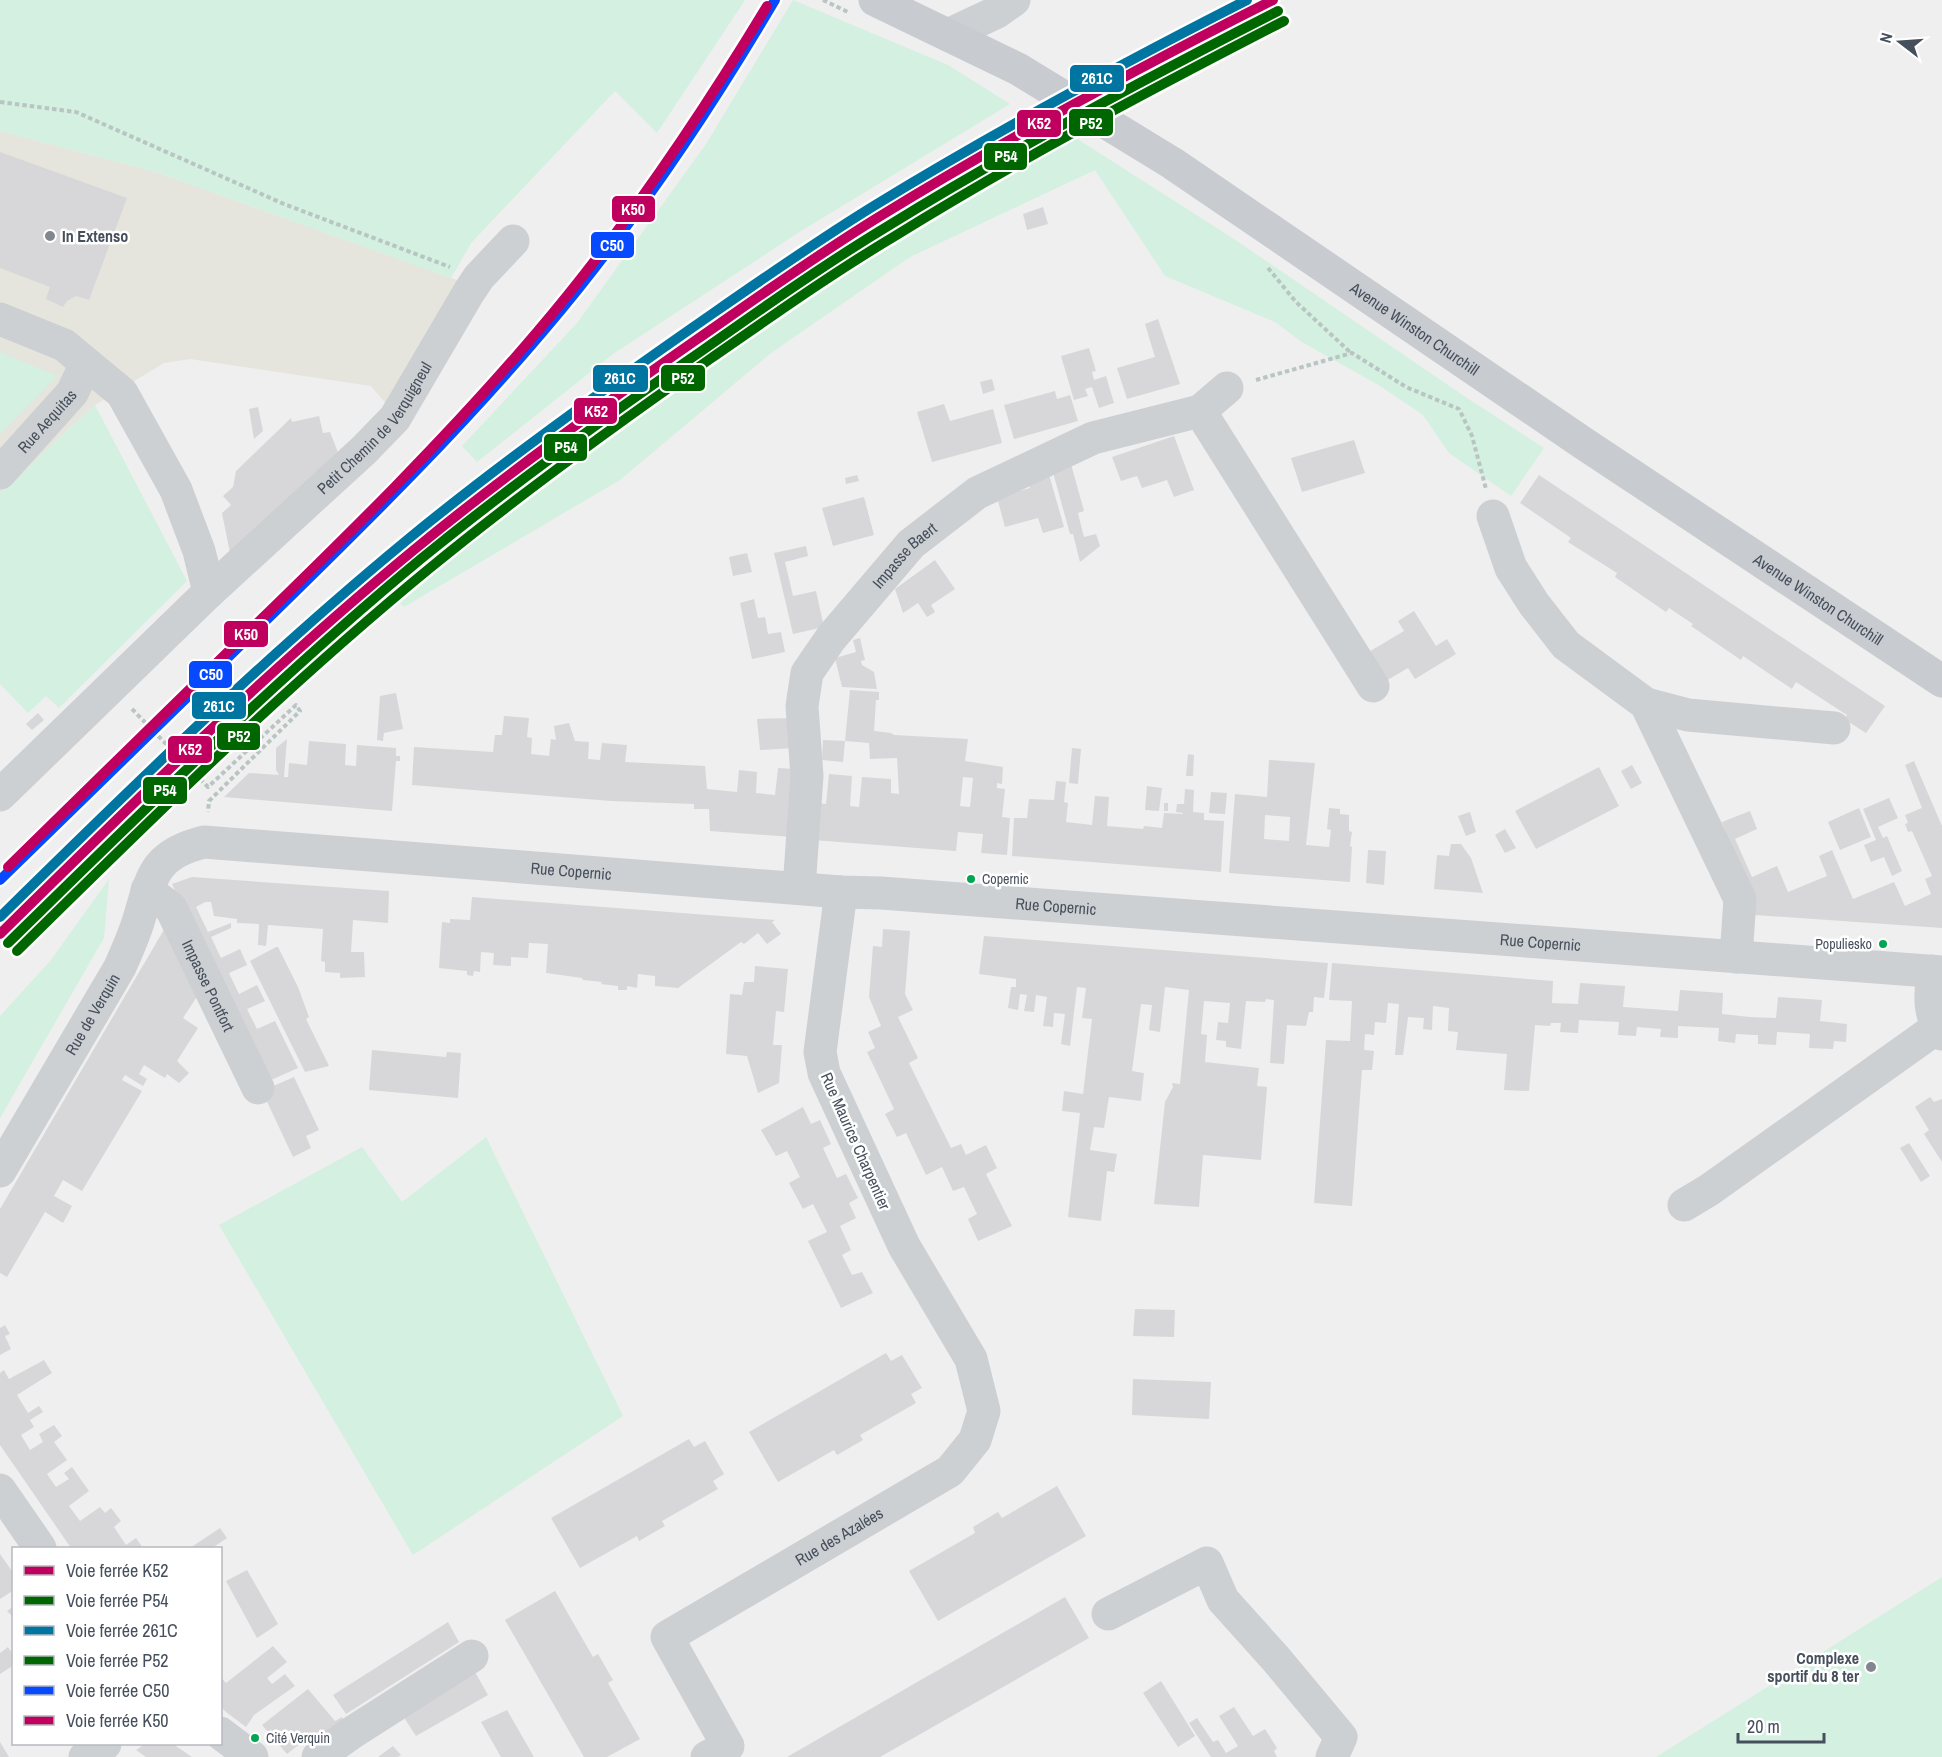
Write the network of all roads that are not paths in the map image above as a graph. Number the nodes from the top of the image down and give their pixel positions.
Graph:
1 (875, 0) edge
2 (1014, 0) edge
3 (948, 34) junction
4 (513, 241) dead end
5 (0, 319) edge
6 (86, 364) junction
7 (1227, 388) road end
8 (1200, 411) junction
9 (0, 473) edge
10 (1493, 516) road end
11 (209, 592) junction
12 (1942, 681) edge
13 (1374, 686) dead end
14 (1646, 704) junction
15 (1834, 728) dead end
16 (0, 795) edge
17 (172, 854) joint
18 (800, 888) junction
19 (147, 890) junction
20 (840, 892) junction
21 (1736, 957) junction
22 (1937, 972) edge
23 (1940, 1031) edge
24 (258, 1088) dead end
25 (0, 1171) edge
26 (1684, 1205) dead end
27 (922, 1276) joint
28 (0, 1490) edge
29 (39, 1547) edge
30 (1108, 1614) dead end
31 (472, 1656) dead end
32 (222, 1734) edge
33 (102, 1745) edge
34 (85, 1757) edge
35 (252, 1757) edge
36 (318, 1757) edge
37 (707, 1757) edge
38 (1332, 1757) edge

1 - 3 main road, Avenue Winston Churchill
2 - 3 street
3 - 12 main road, Avenue Winston Churchill
4 - 11 street, Petit Chemin de Verquigneul
5 - 6 street
6 - 9 street, Rue Aequitas
6 - 11 street
7 - 8 street, Impasse Baert
8 - 13 street
8 - 18 street, Impasse Baert
10 - 14 street
11 - 16 street, Petit Chemin de Verquigneul
14 - 15 street
14 - 21 street
17 - 18 street, Rue Copernic
17 - 19 street, Rue de Verquin
18 - 20 street, Rue Copernic
19 - 24 street, Impasse Pontfort
19 - 25 street, Rue de Verquin
20 - 21 street, Rue Copernic
20 - 27 street, Rue Maurice Charpentier
21 - 22 street, Rue Copernic
22 - 23 street
23 - 26 street
27 - 37 street, Rue des Azalées
28 - 29 street
30 - 38 street
31 - 36 street
32 - 35 street
33 - 34 street

